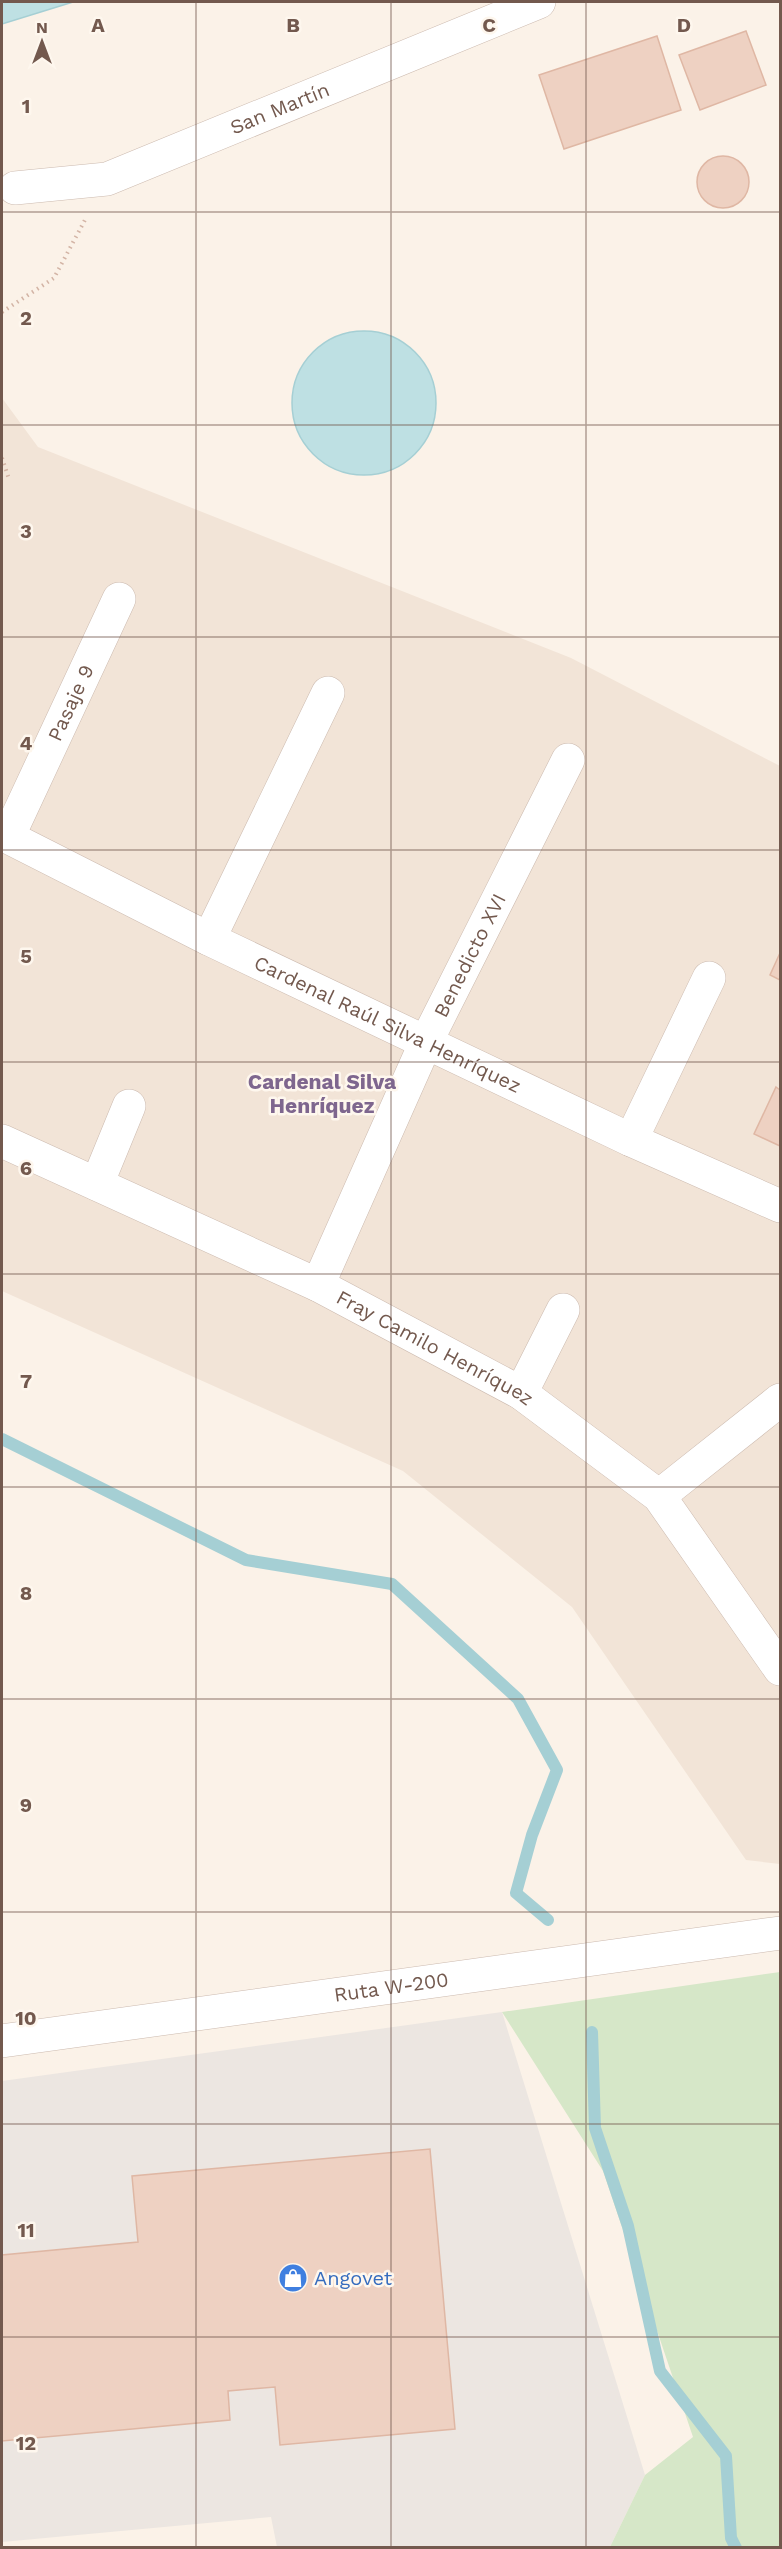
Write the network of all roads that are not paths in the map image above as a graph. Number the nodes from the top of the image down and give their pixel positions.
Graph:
1 (538, 2) edge
2 (15, 188) dead end
3 (119, 600) dead end
4 (328, 693) dead end
5 (568, 760) dead end
6 (5, 835) edge
7 (209, 939) junction
8 (709, 978) dead end
9 (426, 1042) junction
10 (129, 1106) dead end
11 (631, 1140) junction
12 (2, 1141) edge
13 (97, 1184) junction
14 (780, 1206) edge
15 (318, 1285) junction
16 (563, 1310) dead end
17 (521, 1393) junction
18 (780, 1400) edge
19 (659, 1496) junction
20 (780, 1669) edge
21 (780, 1933) edge
22 (2, 2041) edge

1 - 2 street, San Martín
3 - 6 street, Pasaje 9
4 - 7 street
5 - 9 street, Benedicto XVI
6 - 7 street, Cardenal Raúl Silva Henríquez
7 - 9 street, Cardenal Raúl Silva Henríquez
8 - 11 street
9 - 11 street, Cardenal Raúl Silva Henríquez
9 - 15 street, Benedicto XVI
10 - 13 street
11 - 14 street, Cardenal Raúl Silva Henríquez
12 - 13 street, Fray Camilo Henríquez
13 - 15 street, Fray Camilo Henríquez
15 - 17 street, Fray Camilo Henríquez
16 - 17 street
17 - 19 street, Fray Camilo Henríquez
18 - 19 street
19 - 20 street, Fray Camilo Henríquez
21 - 22 street, Ruta W-200

